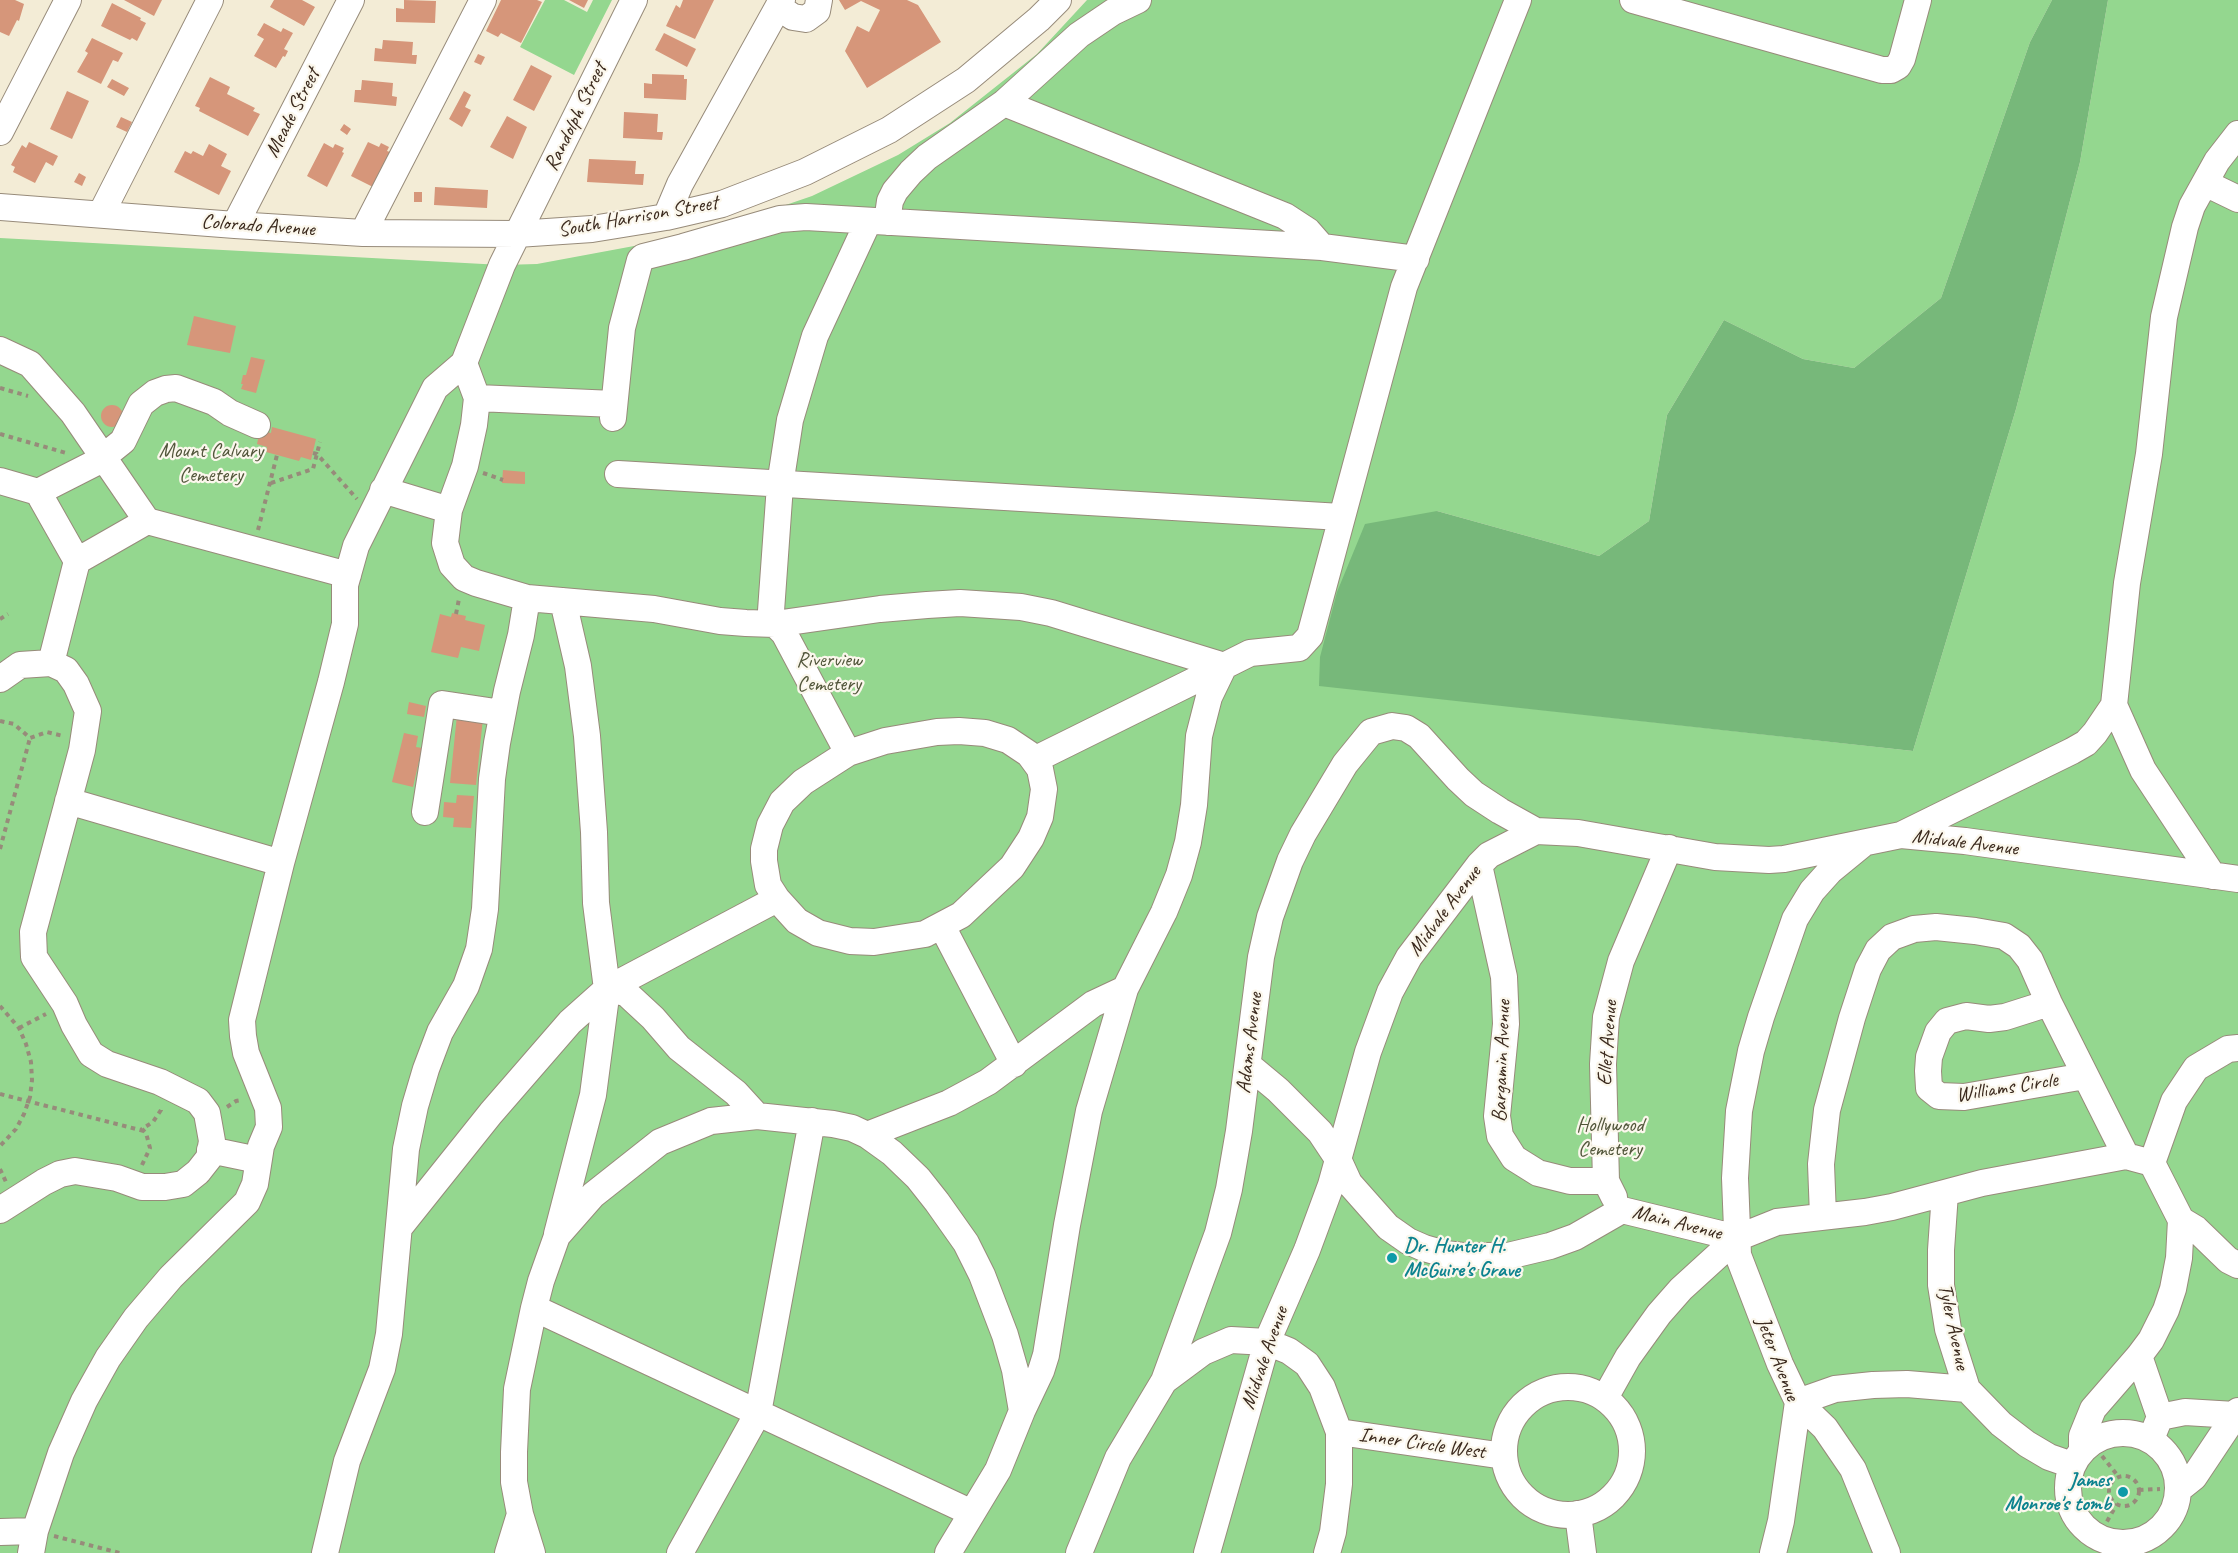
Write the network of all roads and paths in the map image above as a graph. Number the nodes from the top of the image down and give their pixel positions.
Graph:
1 (68, 0) edge
2 (210, 0) edge
3 (351, 0) edge
4 (483, 0) edge
5 (634, 0) edge
6 (819, 0) edge
7 (1058, 0) edge
8 (1138, 0) edge
9 (1518, 0) edge
10 (1633, 0) edge
11 (1918, 0) edge
12 (780, 4) edge
13 (1004, 103) junction
14 (0, 132) edge
15 (2238, 134) edge
16 (2205, 183) junction
17 (2238, 199) edge
18 (0, 207) edge
19 (101, 214) junction
20 (666, 217) junction
21 (877, 222) junction
22 (235, 225) junction
23 (363, 233) junction
24 (518, 234) junction
25 (1323, 247) junction
26 (1416, 259) junction
27 (0, 350) edge
28 (464, 363) junction
29 (477, 398) junction
30 (257, 425) dead end
31 (0, 435) edge
32 (320, 442) dead end
33 (315, 453) junction
34 (278, 455) dead end
35 (101, 459) junction
36 (618, 474) dead end
37 (0, 482) edge
38 (270, 483) junction
39 (780, 485) junction
40 (383, 490) junction
41 (38, 492) junction
42 (360, 502) dead end
43 (449, 510) junction
44 (1341, 517) junction
45 (147, 521) junction
46 (253, 549) junction
47 (77, 561) junction
48 (348, 575) junction
49 (527, 598) junction
50 (563, 601) junction
51 (8, 614) dead end
52 (0, 619) edge
53 (775, 624) junction
54 (51, 663) junction
55 (1224, 666) junction
56 (0, 679) edge
57 (2114, 705) junction
58 (502, 713) junction
59 (0, 721) edge
60 (30, 738) junction
61 (82, 750) junction
62 (848, 753) junction
63 (1034, 760) junction
64 (68, 801) junction
65 (425, 812) dead end
66 (1536, 831) junction
67 (1901, 835) junction
68 (1863, 843) junction
69 (1669, 848) junction
70 (0, 849) edge
71 (1794, 856) junction
72 (281, 863) junction
73 (1479, 865) junction
74 (2226, 877) edge
75 (1810, 893) junction
76 (777, 899) junction
77 (942, 926) junction
78 (607, 989) junction
79 (1125, 989) junction
80 (2049, 1003) junction
81 (65, 1004) junction
82 (0, 1006) edge
83 (19, 1028) junction
84 (2238, 1048) edge
85 (1014, 1064) junction
86 (1248, 1065) junction
87 (2085, 1076) junction
88 (155, 1080) junction
89 (0, 1094) edge
90 (28, 1101) junction
91 (268, 1108) junction
92 (757, 1116) junction
93 (812, 1121) junction
94 (144, 1131) junction
95 (867, 1135) junction
96 (211, 1139) junction
97 (0, 1146) edge
98 (2126, 1156) junction
99 (1338, 1159) junction
100 (258, 1160) junction
101 (2152, 1163) junction
102 (117, 1178) junction
103 (1606, 1181) junction
104 (1946, 1192) junction
105 (0, 1210) edge
106 (1622, 1210) junction
107 (1822, 1216) junction
108 (2181, 1220) junction
109 (399, 1228) junction
110 (557, 1236) junction
111 (1737, 1238) junction
112 (2238, 1266) edge
113 (534, 1308) junction
114 (1267, 1342) junction
115 (2139, 1356) junction
116 (1164, 1381) junction
117 (1967, 1389) junction
118 (1605, 1398) junction
119 (1797, 1402) junction
120 (1022, 1411) junction
121 (758, 1413) junction
122 (2237, 1413) edge
123 (2156, 1428) junction
124 (1339, 1432) junction
125 (2082, 1452) junction
126 (1504, 1456) junction
127 (2118, 1476) junction
128 (2179, 1489) junction
129 (2117, 1504) junction
130 (972, 1513) junction
131 (519, 1514) junction
132 (1578, 1515) junction
133 (0, 1532) edge
134 (2098, 1537) junction
135 (33, 1542) edge
136 (120, 1553) edge
137 (325, 1553) edge
138 (508, 1553) edge
139 (532, 1553) edge
140 (680, 1553) edge
141 (948, 1553) edge
142 (1078, 1553) edge
143 (1207, 1553) edge
144 (1327, 1553) edge
145 (1583, 1553) edge
146 (1773, 1553) edge
147 (1887, 1553) edge

1 - 14 street
2 - 19 street
3 - 22 street, Meade Street
4 - 23 street
5 - 24 street, Randolph Street
6 - 12 street
7 - 20 street, South Harrison Street
8 - 13 street
9 - 26 street
10 - 11 street
12 - 20 street
13 - 21 street
13 - 25 street
15 - 16 street
16 - 17 street
16 - 57 street
18 - 19 street, Colorado Avenue
19 - 22 street, Colorado Avenue
20 - 24 street, South Harrison Street
21 - 25 street
21 - 29 street
21 - 39 street
22 - 23 street, Colorado Avenue
23 - 24 street, Colorado Avenue
24 - 28 street, Randolph Street
25 - 26 street
26 - 44 street
27 - 35 street
28 - 29 street
28 - 40 street
29 - 43 street
30 - 35 street
31 - 35 path
32 - 33 path
33 - 38 path
33 - 42 path
34 - 38 path
35 - 41 street
35 - 45 street
36 - 39 street
37 - 41 street
38 - 46 path
39 - 44 street
39 - 53 street
40 - 43 street
40 - 48 street
41 - 47 street
43 - 49 street
44 - 55 street
45 - 46 street
45 - 47 street
46 - 48 street
47 - 54 street
48 - 72 street
49 - 50 street
49 - 58 street
50 - 53 street
50 - 78 street
51 - 52 path
53 - 55 street
53 - 62 street
54 - 56 street
54 - 61 street
55 - 63 street
55 - 79 street
57 - 67 street
57 - 74 street
58 - 65 street
58 - 109 street
59 - 60 path
60 - 61 path
60 - 70 path
61 - 64 street
62 - 63 street
62 - 76 street
63 - 77 street
64 - 72 street
64 - 81 street
66 - 69 street, Midvale Avenue
66 - 73 street, Midvale Avenue
66 - 86 street, Adams Avenue
67 - 68 street, Midvale Avenue
67 - 74 street, Midvale Avenue
68 - 71 street, Midvale Avenue
68 - 75 street, Jeter Avenue
69 - 71 street, Midvale Avenue
69 - 103 street, Ellet Avenue
71 - 75 street
72 - 91 street
73 - 99 street, Midvale Avenue
73 - 103 street, Bargamin Avenue
75 - 111 street, Jeter Avenue
76 - 77 street
76 - 78 street
77 - 85 street
78 - 92 street
78 - 109 street
78 - 110 street
79 - 85 street
79 - 120 street
80 - 87 street
80 - 87 street, Williams Circle
80 - 107 street
81 - 83 path
81 - 88 street
82 - 83 path
83 - 90 path
84 - 101 street
85 - 95 street
86 - 99 street, Main Avenue
86 - 116 street, Adams Avenue
87 - 98 street
88 - 94 path
88 - 96 street
89 - 90 path
90 - 94 path
90 - 97 path
91 - 96 path
91 - 100 street
92 - 93 street
92 - 110 street
93 - 95 street
93 - 121 street
94 - 102 path
95 - 120 street
96 - 100 street
96 - 102 street
98 - 101 street, Main Avenue
98 - 104 street, Main Avenue
99 - 106 street, Main Avenue
99 - 114 street, Midvale Avenue
100 - 135 street
101 - 108 street
102 - 105 street
103 - 106 street, Ellet Avenue
104 - 107 street, Main Avenue
104 - 117 street, Tyler Avenue
106 - 111 street, Main Avenue
107 - 111 street, Main Avenue
108 - 112 street
108 - 115 street
109 - 137 street
110 - 113 street
111 - 118 street
111 - 119 street, Jeter Avenue
113 - 121 street
113 - 131 street
114 - 116 street
114 - 124 street
114 - 143 street, Midvale Avenue
115 - 123 street
115 - 125 street
116 - 142 street, Adams Avenue
117 - 119 street
117 - 125 street
118 - 126 street
118 - 132 street
119 - 146 street, Jeter Avenue
119 - 147 street
120 - 130 street
121 - 130 street
121 - 140 street
122 - 123 street
122 - 128 street
123 - 125 street
123 - 128 street
124 - 126 street, Inner Circle West
124 - 144 street
125 - 127 path
125 - 134 street
126 - 132 street
127 - 129 path
127 - 129 path
128 - 134 street
129 - 134 path
130 - 141 street
131 - 138 street
131 - 139 street
132 - 145 street
133 - 135 street
135 - 136 path

